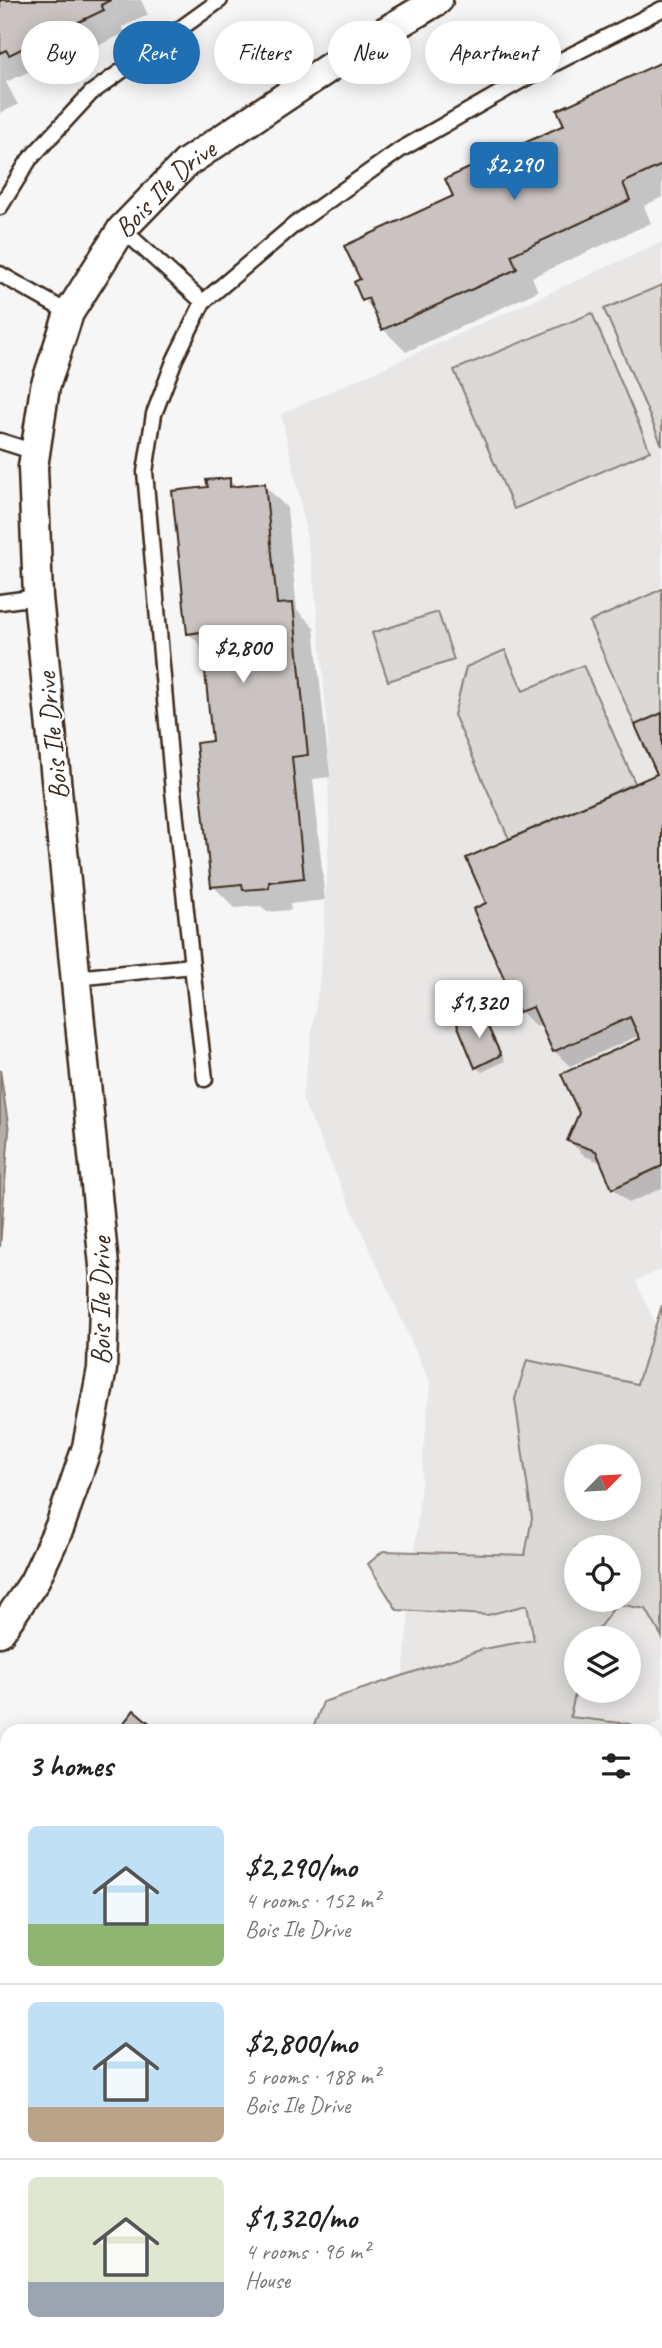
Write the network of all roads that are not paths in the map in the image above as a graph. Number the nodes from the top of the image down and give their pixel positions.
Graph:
1 (220, 0) edge
2 (438, 0) edge
3 (662, 9) edge
4 (0, 207) edge
5 (121, 229) junction
6 (0, 274) edge
7 (203, 302) junction
8 (69, 313) junction
9 (0, 441) edge
10 (35, 452) junction
11 (38, 597) junction
12 (0, 602) edge
13 (192, 966) junction
14 (75, 978) junction
15 (205, 1079) dead end
16 (0, 1632) edge

1 - 4 lane
2 - 5 street, Bois Ile Drive
3 - 7 lane
5 - 7 lane
5 - 8 street, Bois Ile Drive
6 - 8 lane
7 - 13 lane
8 - 10 street, Bois Ile Drive
9 - 10 lane
10 - 11 street, Bois Ile Drive
11 - 12 lane
11 - 14 street, Bois Ile Drive
13 - 14 lane
13 - 15 lane
14 - 16 street, Bois Ile Drive

